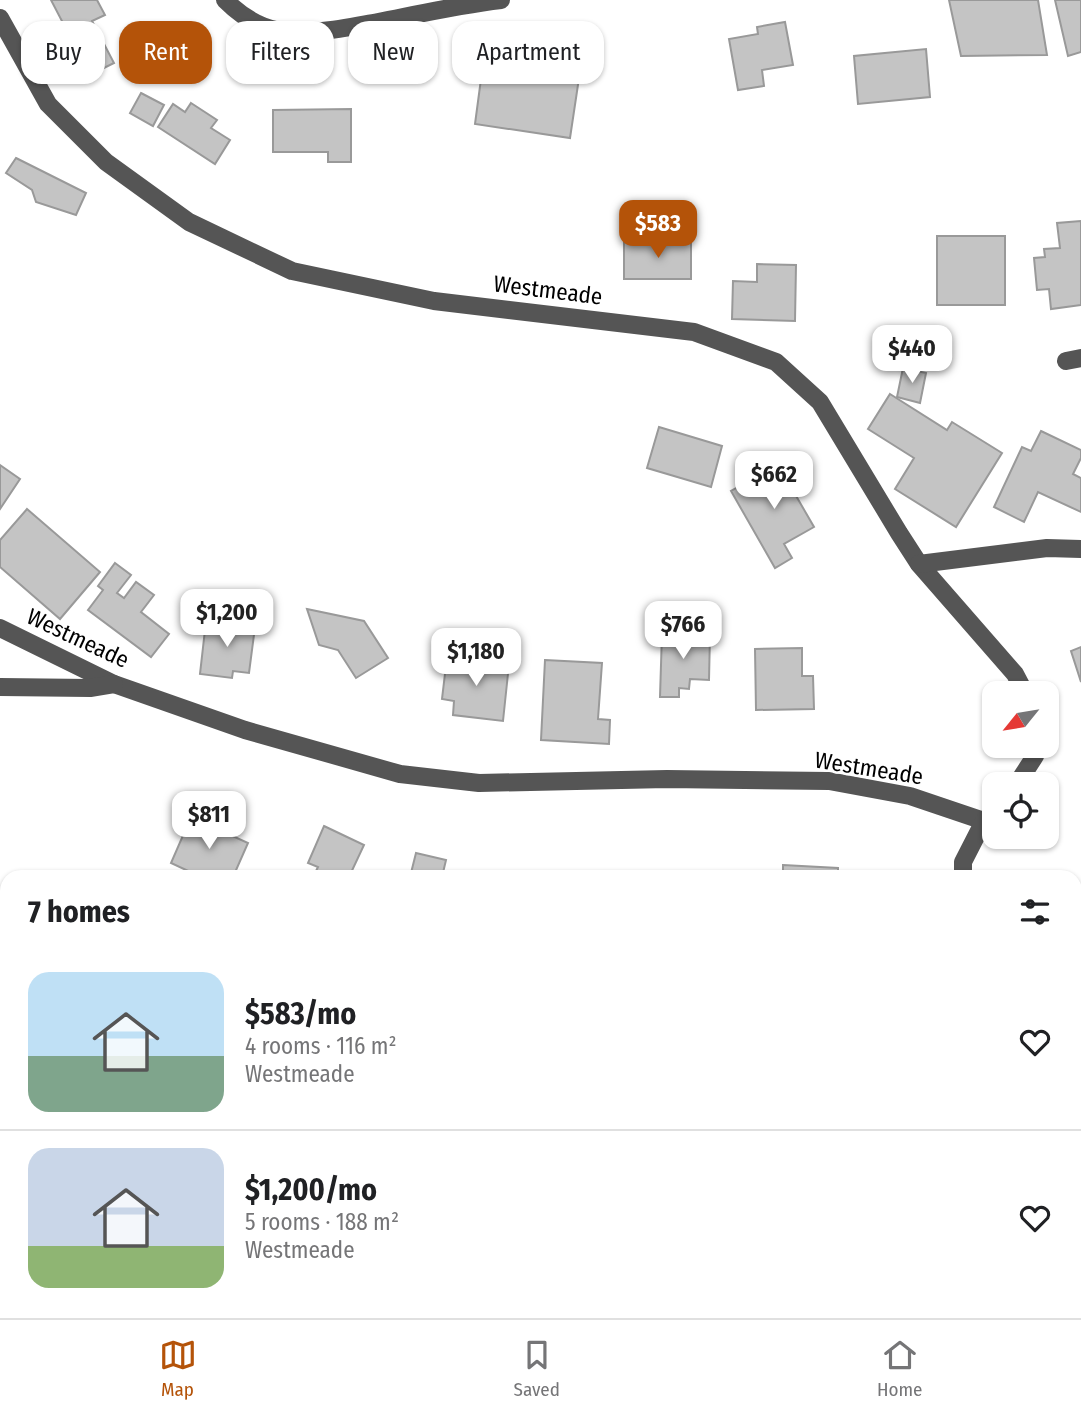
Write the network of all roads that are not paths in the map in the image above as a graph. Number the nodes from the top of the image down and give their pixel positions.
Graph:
1 (225, 0) edge
2 (501, 0) edge
3 (0, 18) edge
4 (1081, 549) edge
5 (919, 564) junction
6 (0, 628) edge
7 (1019, 681) edge
8 (114, 684) junction
9 (0, 687) edge
10 (982, 815) edge
11 (982, 829) edge
12 (963, 870) edge

1 - 2 street
3 - 5 street, Westmeade
4 - 5 street
5 - 7 street, Westmeade
6 - 8 street, Westmeade
8 - 9 street
8 - 10 street, Westmeade
11 - 12 street

